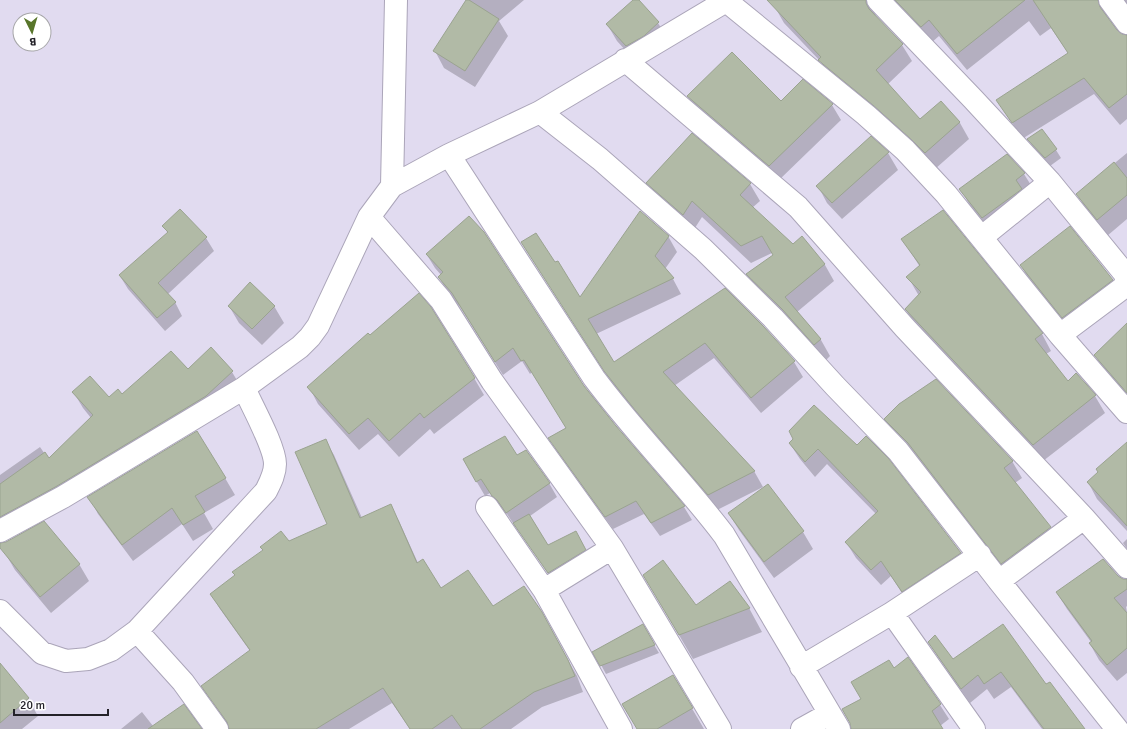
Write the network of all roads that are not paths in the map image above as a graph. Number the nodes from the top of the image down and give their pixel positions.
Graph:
1 (396, 0) edge
2 (725, 0) edge
3 (878, 0) edge
4 (1110, 0) edge
5 (1127, 24) edge
6 (626, 60) junction
7 (540, 112) junction
8 (449, 155) junction
9 (1050, 182) junction
10 (392, 186) junction
11 (370, 217) junction
12 (982, 237) junction
13 (1060, 335) junction
14 (244, 388) junction
15 (1127, 412) edge
16 (487, 507) dead end
17 (1084, 518) junction
18 (0, 531) edge
19 (612, 548) junction
20 (980, 555) junction
21 (1127, 567) edge
22 (999, 581) junction
23 (544, 590) junction
24 (0, 611) edge
25 (892, 613) junction
26 (137, 631) junction
27 (801, 667) junction
28 (834, 721) edge
29 (217, 729) edge
30 (621, 729) edge
31 (720, 729) edge
32 (802, 729) edge
33 (974, 729) edge
34 (1117, 729) edge

1 - 10 street
2 - 6 street
2 - 12 street
3 - 9 street
4 - 5 street
6 - 7 street
6 - 17 street
7 - 8 street
7 - 20 street
8 - 10 street
8 - 27 street
9 - 12 street
9 - 13 street
10 - 11 street
11 - 14 street
11 - 19 street
12 - 13 street
13 - 15 street
14 - 18 street
14 - 26 street
16 - 23 street
17 - 21 street
17 - 22 street
19 - 23 street
19 - 31 street
20 - 22 street
20 - 25 street
22 - 34 street
23 - 30 street
24 - 26 street
25 - 27 street
25 - 33 street
26 - 29 street
27 - 28 street
28 - 32 street

